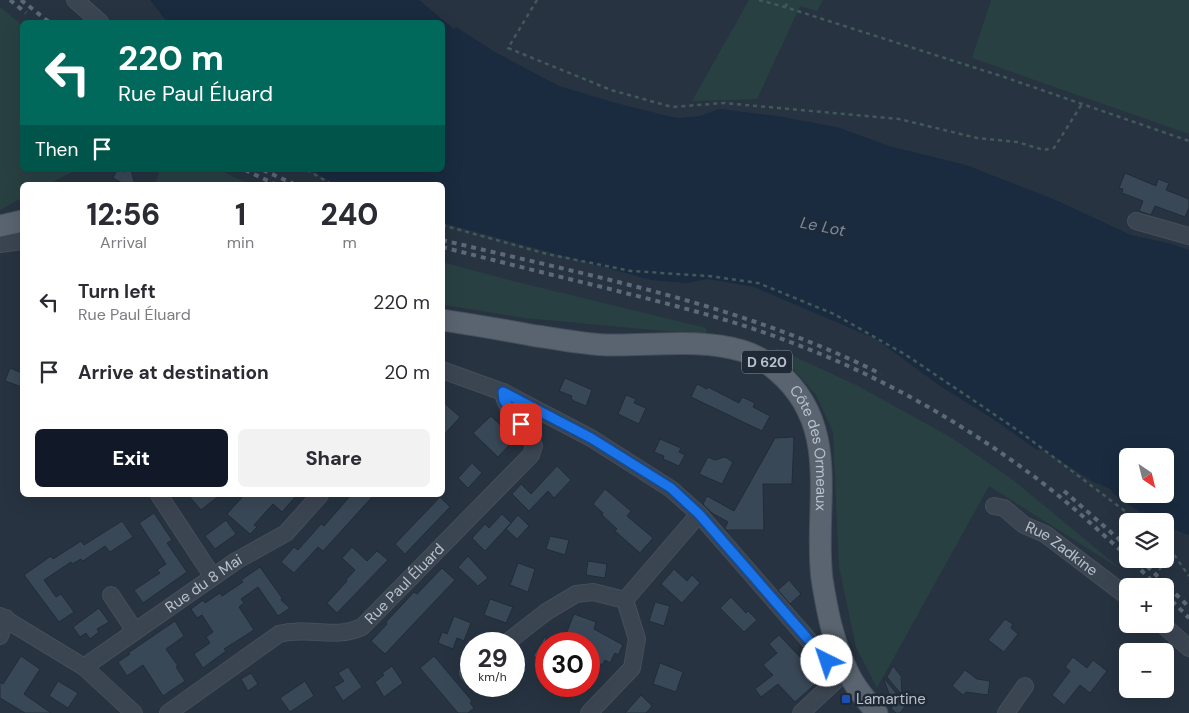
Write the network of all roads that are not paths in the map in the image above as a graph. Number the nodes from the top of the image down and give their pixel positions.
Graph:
1 (75, 0) edge
2 (98, 20) edge
3 (20, 221) edge
4 (1136, 222) dead end
5 (0, 226) edge
6 (1189, 236) edge
7 (20, 241) edge
8 (0, 244) edge
9 (445, 320) edge
10 (445, 371) edge
11 (503, 392) junction
12 (159, 497) edge
13 (318, 497) edge
14 (994, 506) dead end
15 (699, 514) junction
16 (213, 577) junction
17 (1119, 590) edge
18 (111, 595) dead end
19 (625, 600) junction
20 (3, 617) edge
21 (136, 631) junction
22 (520, 632) edge
23 (1172, 633) edge
24 (0, 636) edge
25 (1189, 648) edge
26 (84, 667) junction
27 (847, 670) junction
28 (1025, 686) dead end
29 (134, 713) edge
30 (168, 713) edge
31 (589, 713) edge
32 (801, 713) edge
33 (877, 713) edge
34 (1006, 713) edge

1 - 2 street
3 - 5 main road
4 - 6 street
7 - 8 street
9 - 27 main road, Côte des Ormeaux / D 620
10 - 11 street
11 - 15 street
11 - 30 street, Rue Paul Éluard
12 - 16 street
13 - 16 street, Rue du 8 Mai
14 - 17 street, Rue Zadkine
15 - 19 street
15 - 27 street
16 - 21 street, Rue du 8 Mai
18 - 21 street
19 - 22 street
19 - 31 street
20 - 24 street
20 - 26 street
21 - 26 street, Rue du 8 Mai
23 - 25 street
26 - 29 street
27 - 32 street
27 - 33 main road, Côte des Ormeaux / D 620
28 - 34 street

